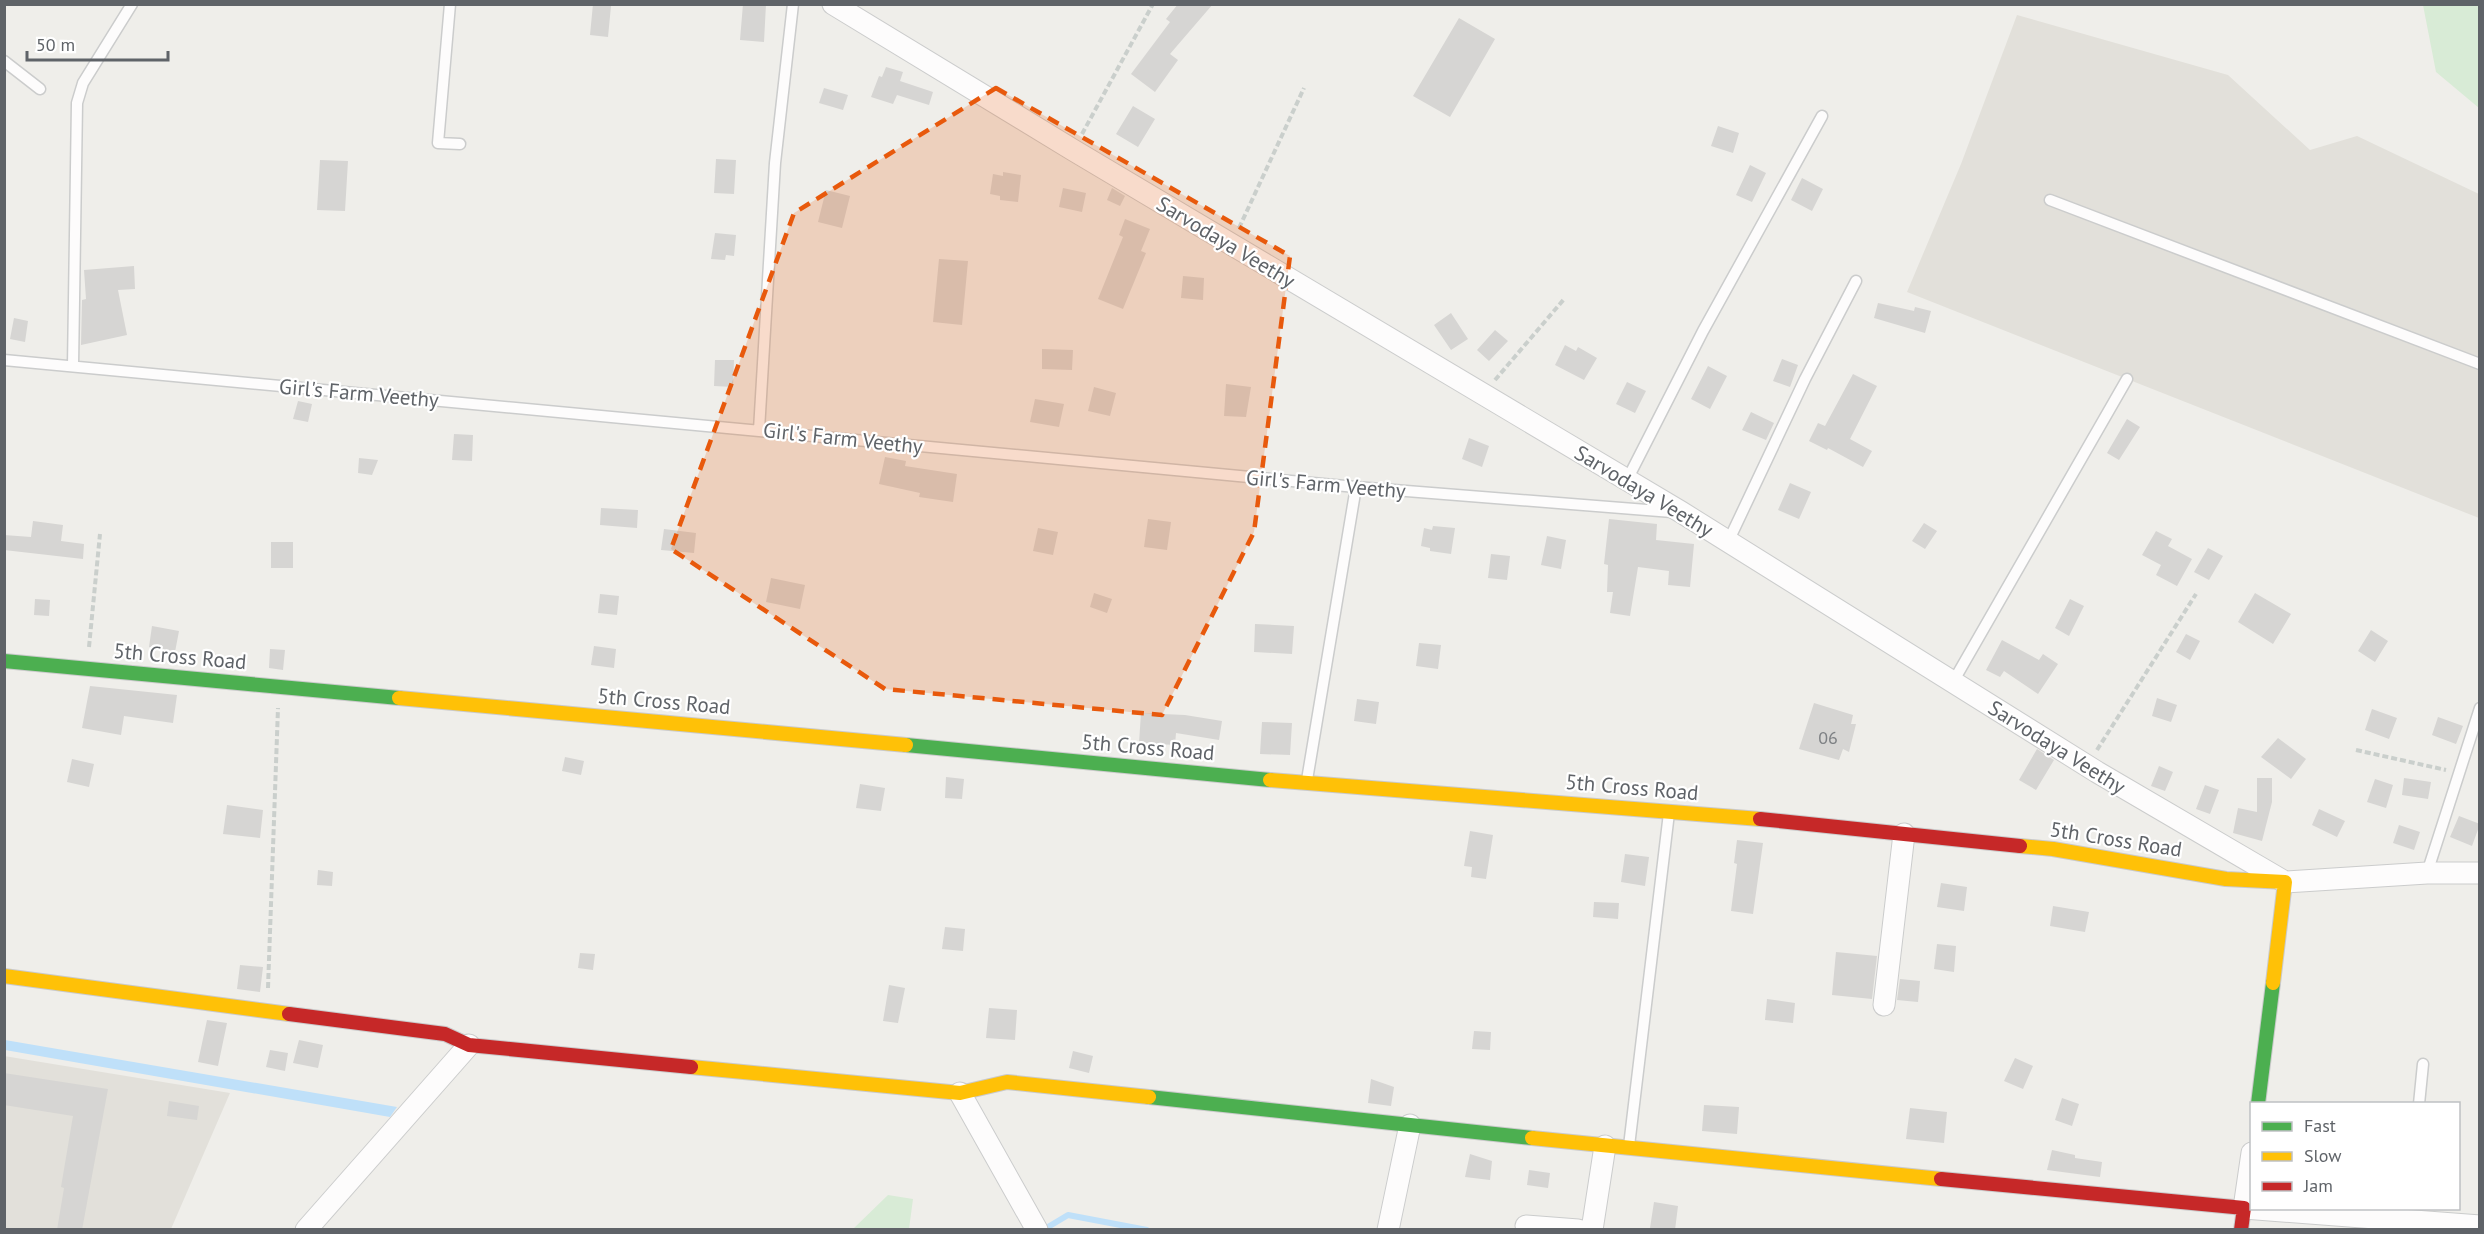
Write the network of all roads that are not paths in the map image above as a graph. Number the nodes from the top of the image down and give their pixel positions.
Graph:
1 (132, 4) edge
2 (450, 4) edge
3 (793, 4) edge
4 (833, 4) edge
5 (4, 61) edge
6 (40, 89) dead end
7 (1822, 116) dead end
8 (460, 144) dead end
9 (2050, 200) dead end
10 (1856, 281) dead end
11 (4, 360) edge
12 (2480, 364) edge
13 (73, 366) junction
14 (2127, 379) dead end
15 (759, 430) junction
16 (1627, 480) junction
17 (1356, 487) junction
18 (1681, 512) junction
19 (1728, 542) junction
20 (4, 662) edge
21 (1953, 682) junction
22 (2480, 708) edge
23 (1306, 783) junction
24 (1669, 810) junction
25 (1904, 834) junction
26 (2427, 873) junction
27 (2480, 873) edge
28 (2286, 882) junction
29 (4, 976) edge
30 (1884, 1005) dead end
31 (469, 1045) junction
32 (2423, 1064) dead end
33 (960, 1093) junction
34 (2258, 1102) edge
35 (2419, 1102) edge
36 (1410, 1125) junction
37 (1605, 1146) junction
38 (1629, 1148) junction
39 (2250, 1167) edge
40 (2244, 1208) junction
41 (2250, 1208) edge
42 (2298, 1210) edge
43 (2406, 1214) edge
44 (1526, 1226) dead end
45 (2480, 1226) edge
46 (306, 1230) edge
47 (1037, 1230) edge
48 (1388, 1230) edge
49 (1578, 1230) edge
50 (1592, 1230) edge
51 (2241, 1230) edge

1 - 13 lane
2 - 8 lane
3 - 15 lane
4 - 16 street, Sarvodaya Veethy
5 - 6 lane
7 - 16 lane
9 - 12 lane
10 - 19 lane
11 - 13 lane, Girl's Farm Veethy
13 - 15 lane, Girl's Farm Veethy
14 - 21 lane
15 - 17 lane, Girl's Farm Veethy
16 - 18 street, Sarvodaya Veethy
17 - 18 lane, Girl's Farm Veethy
17 - 23 lane
18 - 19 street, Sarvodaya Veethy
19 - 21 street, Sarvodaya Veethy
20 - 23 street, 5th Cross Road
21 - 28 street, Sarvodaya Veethy
22 - 26 lane
23 - 24 street, 5th Cross Road
24 - 25 street, 5th Cross Road
24 - 38 lane
25 - 28 street, 5th Cross Road
25 - 30 street
26 - 27 street
26 - 28 street
28 - 34 street
29 - 31 street
31 - 33 street
31 - 46 street
32 - 35 lane
33 - 36 street
33 - 47 street
36 - 37 street
36 - 48 street
37 - 38 street
37 - 50 street
38 - 40 street
39 - 40 street
40 - 41 street
40 - 51 street
42 - 43 street
43 - 45 street
44 - 49 street

